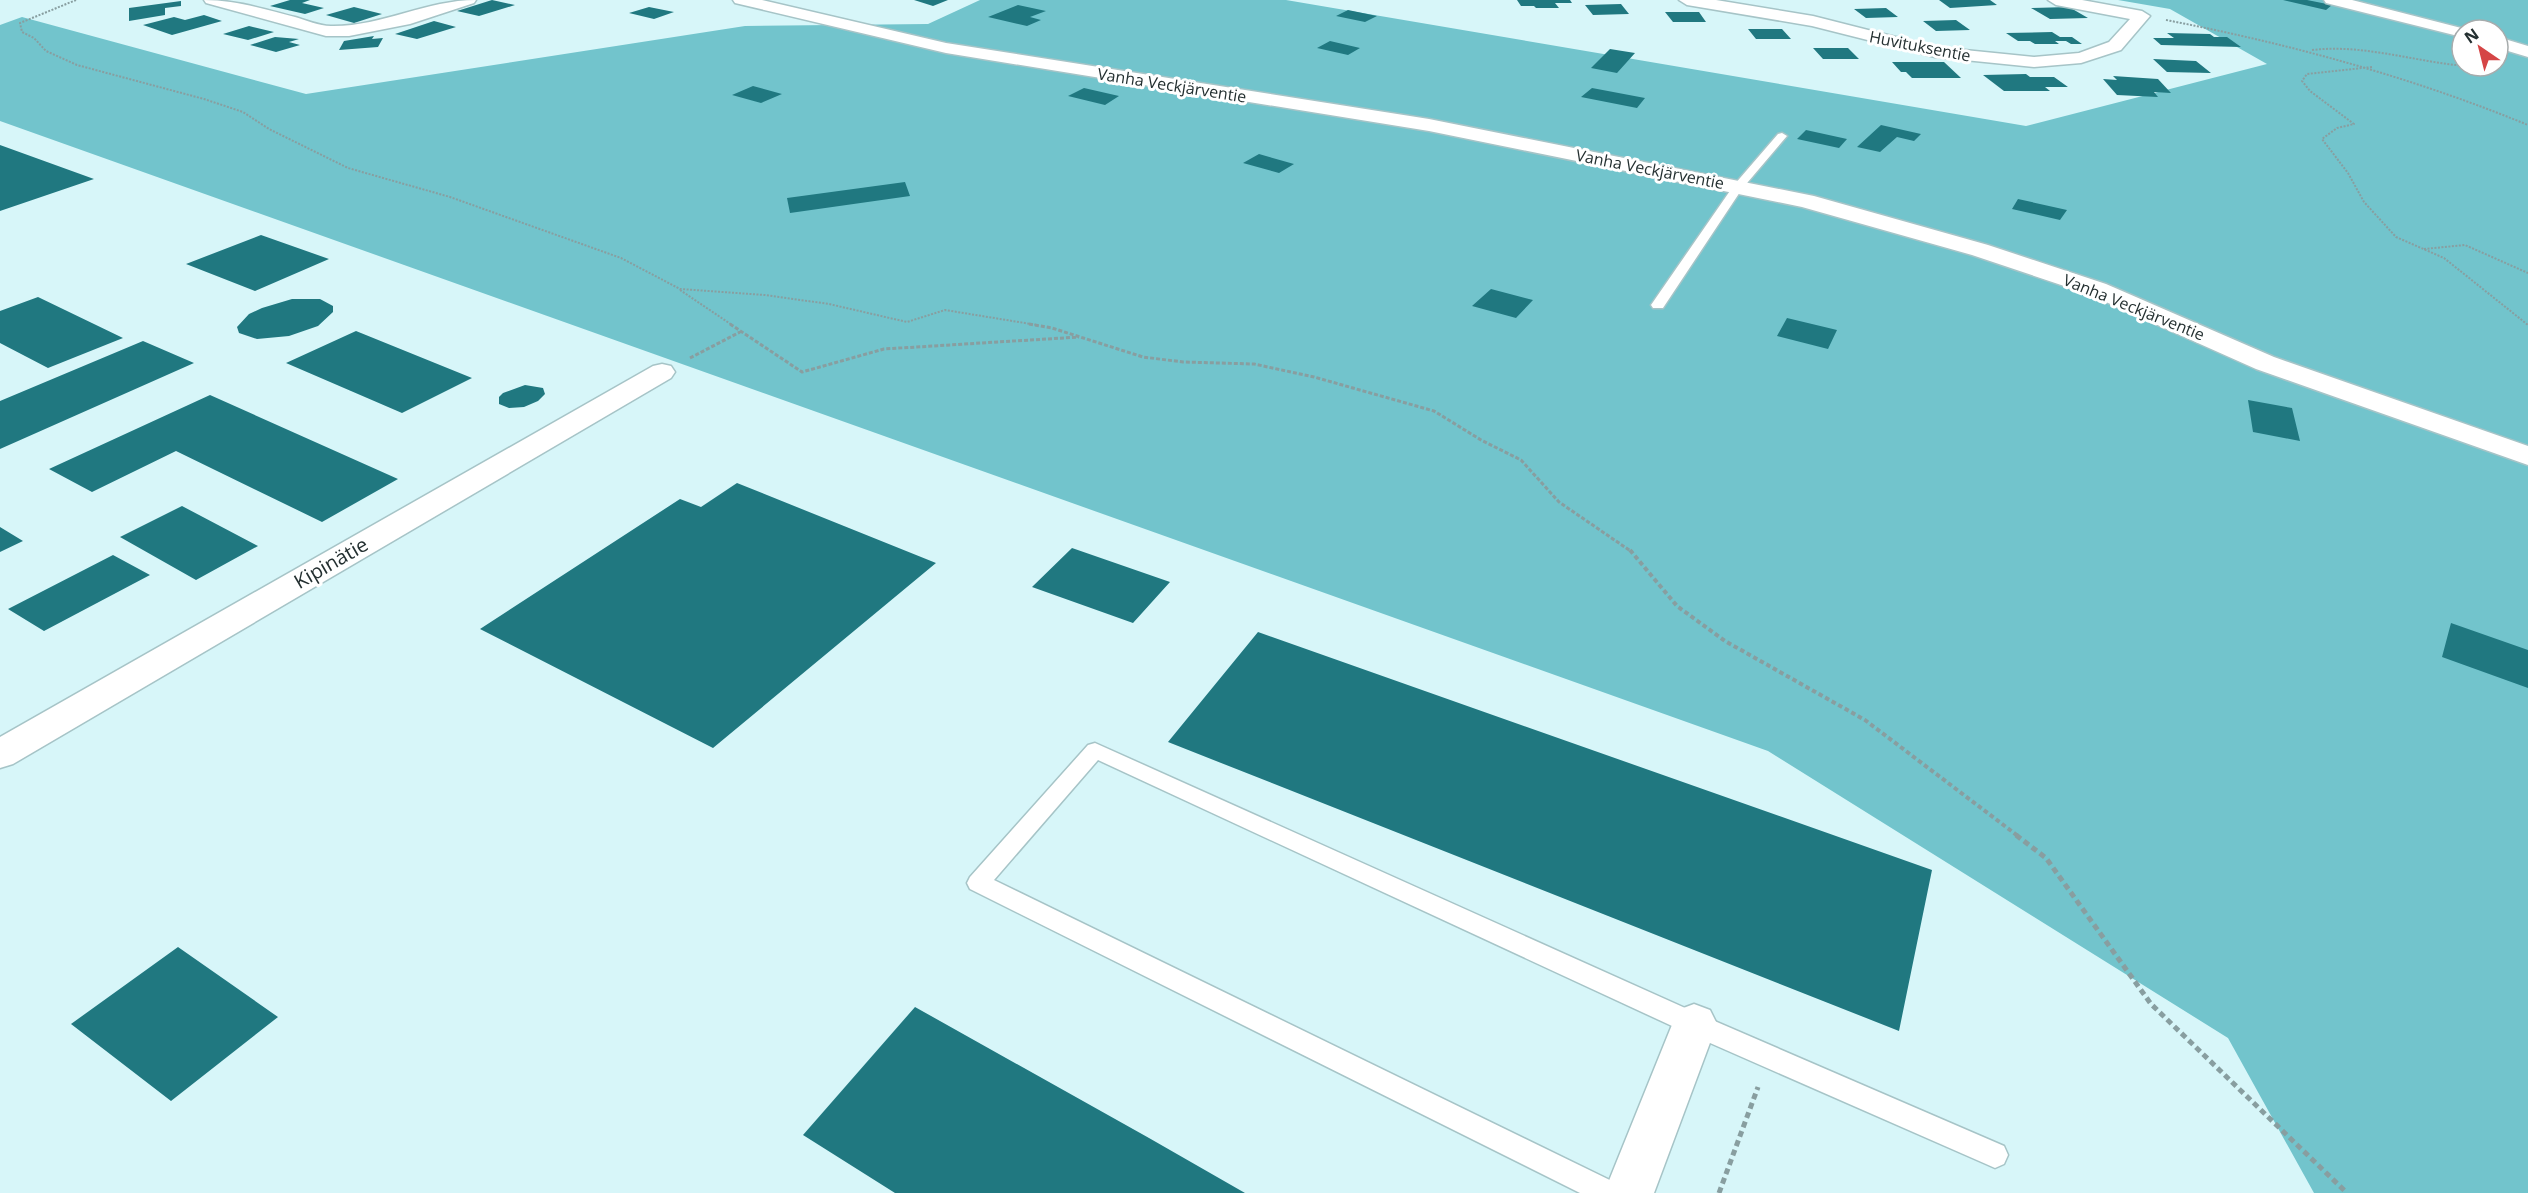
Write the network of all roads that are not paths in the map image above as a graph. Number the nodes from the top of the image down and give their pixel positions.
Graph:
1 (212, 0) edge
2 (468, 0) edge
3 (741, 0) edge
4 (1687, 0) edge
5 (2056, 0) edge
6 (2332, 0) edge
7 (2450, 29) edge
8 (2510, 46) edge
9 (2528, 52) edge
10 (1782, 136) dead end
11 (1738, 187) junction
12 (1658, 305) dead end
13 (662, 372) road end
14 (2528, 456) edge
15 (0, 754) edge
16 (1694, 1024) junction
17 (1995, 1155) dead end
18 (1608, 1193) edge
19 (1629, 1193) edge

1 - 2 street
3 - 11 street, Vanha Veckjärventie
4 - 5 street, Huvituksentie
6 - 7 street
8 - 9 street
10 - 11 lane
11 - 12 lane
11 - 14 street, Vanha Veckjärventie
13 - 15 street, Kipinätie
16 - 17 lane
16 - 18 lane
16 - 19 street

